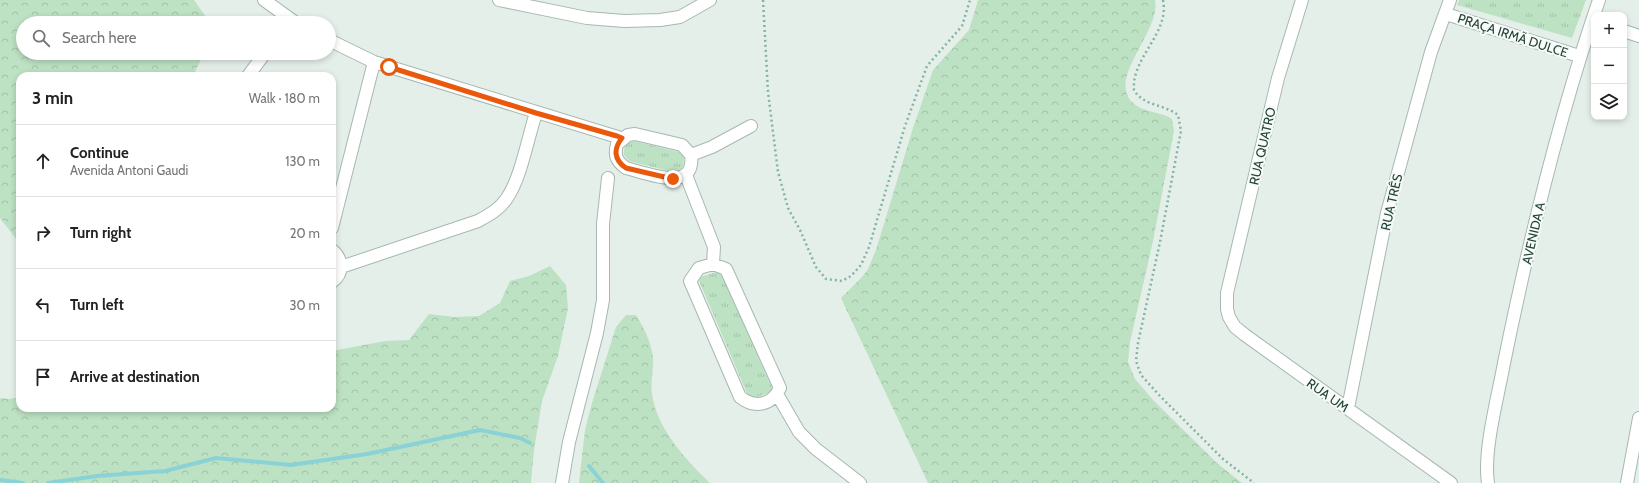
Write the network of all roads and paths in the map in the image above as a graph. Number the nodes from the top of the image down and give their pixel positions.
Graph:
1 (264, 0) edge
2 (498, 0) edge
3 (710, 0) edge
4 (763, 0) edge
5 (970, 0) edge
6 (1163, 0) edge
7 (1302, 0) edge
8 (1450, 0) edge
9 (1598, 0) edge
10 (1595, 12) edge
11 (1446, 14) junction
12 (284, 16) edge
13 (1591, 25) edge
14 (1627, 32) edge
15 (1639, 36) edge
16 (336, 43) edge
17 (1579, 56) junction
18 (260, 60) edge
19 (374, 62) junction
20 (251, 72) edge
21 (536, 113) junction
22 (751, 126) dead end
23 (622, 138) junction
24 (691, 155) junction
25 (686, 175) junction
26 (608, 178) dead end
27 (336, 212) edge
28 (336, 253) edge
29 (713, 264) junction
30 (341, 267) junction
31 (336, 278) edge
32 (1227, 293) joint
33 (777, 394) junction
34 (1348, 408) junction
35 (1639, 418) edge
36 (1486, 470) junction
37 (562, 483) edge
38 (860, 483) edge
39 (1254, 483) edge
40 (1451, 483) edge
41 (1480, 483) edge
42 (1488, 483) edge
43 (1627, 483) edge

1 - 12 street
2 - 3 street
4 - 5 path
6 - 39 path
7 - 32 street, RUA QUATRO
8 - 11 street, RUA TRÊS
9 - 10 street, AVENIDA A
11 - 17 street, PRAÇA IRMÃ DULCE
11 - 34 street, RUA TRÊS
13 - 17 street, AVENIDA A
14 - 15 street
16 - 19 street
17 - 36 street, AVENIDA A
18 - 20 street
19 - 21 street
19 - 27 street
21 - 23 street
21 - 30 street
22 - 24 street
23 - 24 street
23 - 25 street
24 - 25 street
25 - 29 street
26 - 37 street
28 - 30 street
29 - 33 street
29 - 33 street
30 - 31 street
32 - 34 street, RUA UM
33 - 38 street
34 - 40 street, RUA UM
35 - 43 street
36 - 41 street, AVENIDA A
36 - 42 street, AVENIDA A

